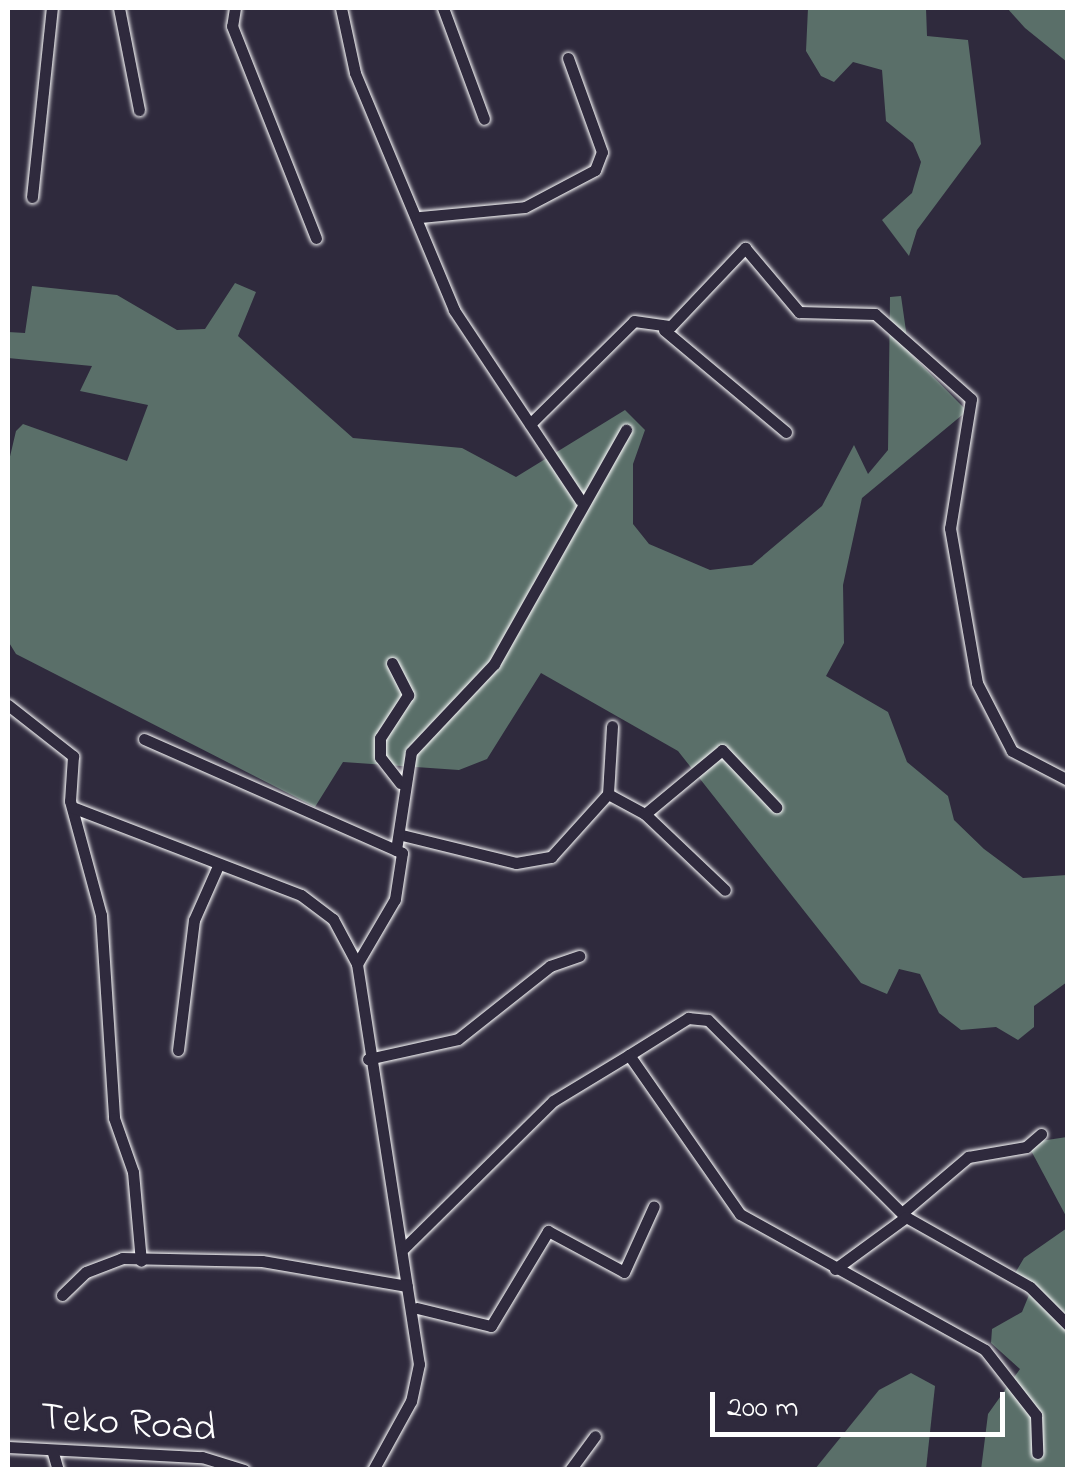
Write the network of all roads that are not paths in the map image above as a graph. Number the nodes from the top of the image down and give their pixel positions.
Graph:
1 (52, 8) edge
2 (119, 8) edge
3 (236, 8) edge
4 (340, 8) edge
5 (442, 8) edge
6 (568, 58) dead end
7 (139, 110) dead end
8 (484, 119) dead end
9 (32, 196) dead end
10 (420, 217) junction
11 (316, 238) dead end
12 (664, 330) junction
13 (530, 424) junction
14 (626, 430) dead end
15 (786, 432) dead end
16 (580, 500) junction
17 (392, 663) dead end
18 (8, 704) edge
19 (612, 726) dead end
20 (144, 738) dead end
21 (1068, 780) edge
22 (400, 783) junction
23 (608, 794) junction
24 (72, 807) junction
25 (776, 807) dead end
26 (645, 814) junction
27 (402, 835) junction
28 (396, 850) junction
29 (217, 868) junction
30 (725, 890) dead end
31 (580, 956) dead end
32 (357, 964) junction
33 (178, 1050) dead end
34 (629, 1055) junction
35 (368, 1059) junction
36 (1041, 1134) dead end
37 (654, 1206) dead end
38 (904, 1215) junction
39 (404, 1248) junction
40 (141, 1261) junction
41 (835, 1269) junction
42 (407, 1286) junction
43 (62, 1295) dead end
44 (417, 1308) junction
45 (1068, 1325) edge
46 (595, 1436) dead end
47 (8, 1446) edge
48 (53, 1453) junction
49 (1037, 1453) dead end
50 (58, 1470) edge
51 (244, 1470) edge
52 (373, 1470) edge
53 (570, 1470) edge

1 - 9 street
2 - 7 street
3 - 11 street
4 - 10 street
5 - 8 street
6 - 10 street
10 - 13 street
12 - 13 street
12 - 15 street
12 - 21 street
13 - 16 street
14 - 16 street
16 - 22 street
17 - 22 street
18 - 24 street
19 - 23 street
20 - 28 street
22 - 27 street
23 - 26 street
23 - 27 street
24 - 29 street
24 - 40 street
25 - 26 street
26 - 30 street
27 - 28 street
28 - 32 street
29 - 32 street
29 - 33 street
31 - 35 street
32 - 35 street
34 - 38 street
34 - 39 street
34 - 41 street
35 - 39 street
36 - 38 street
37 - 44 street
38 - 41 street
38 - 45 street
39 - 42 street
40 - 42 street
40 - 43 street
41 - 49 street
42 - 44 street
44 - 52 street
46 - 53 street
47 - 48 street, Teko Road
48 - 50 street
48 - 51 street, Teko Road

